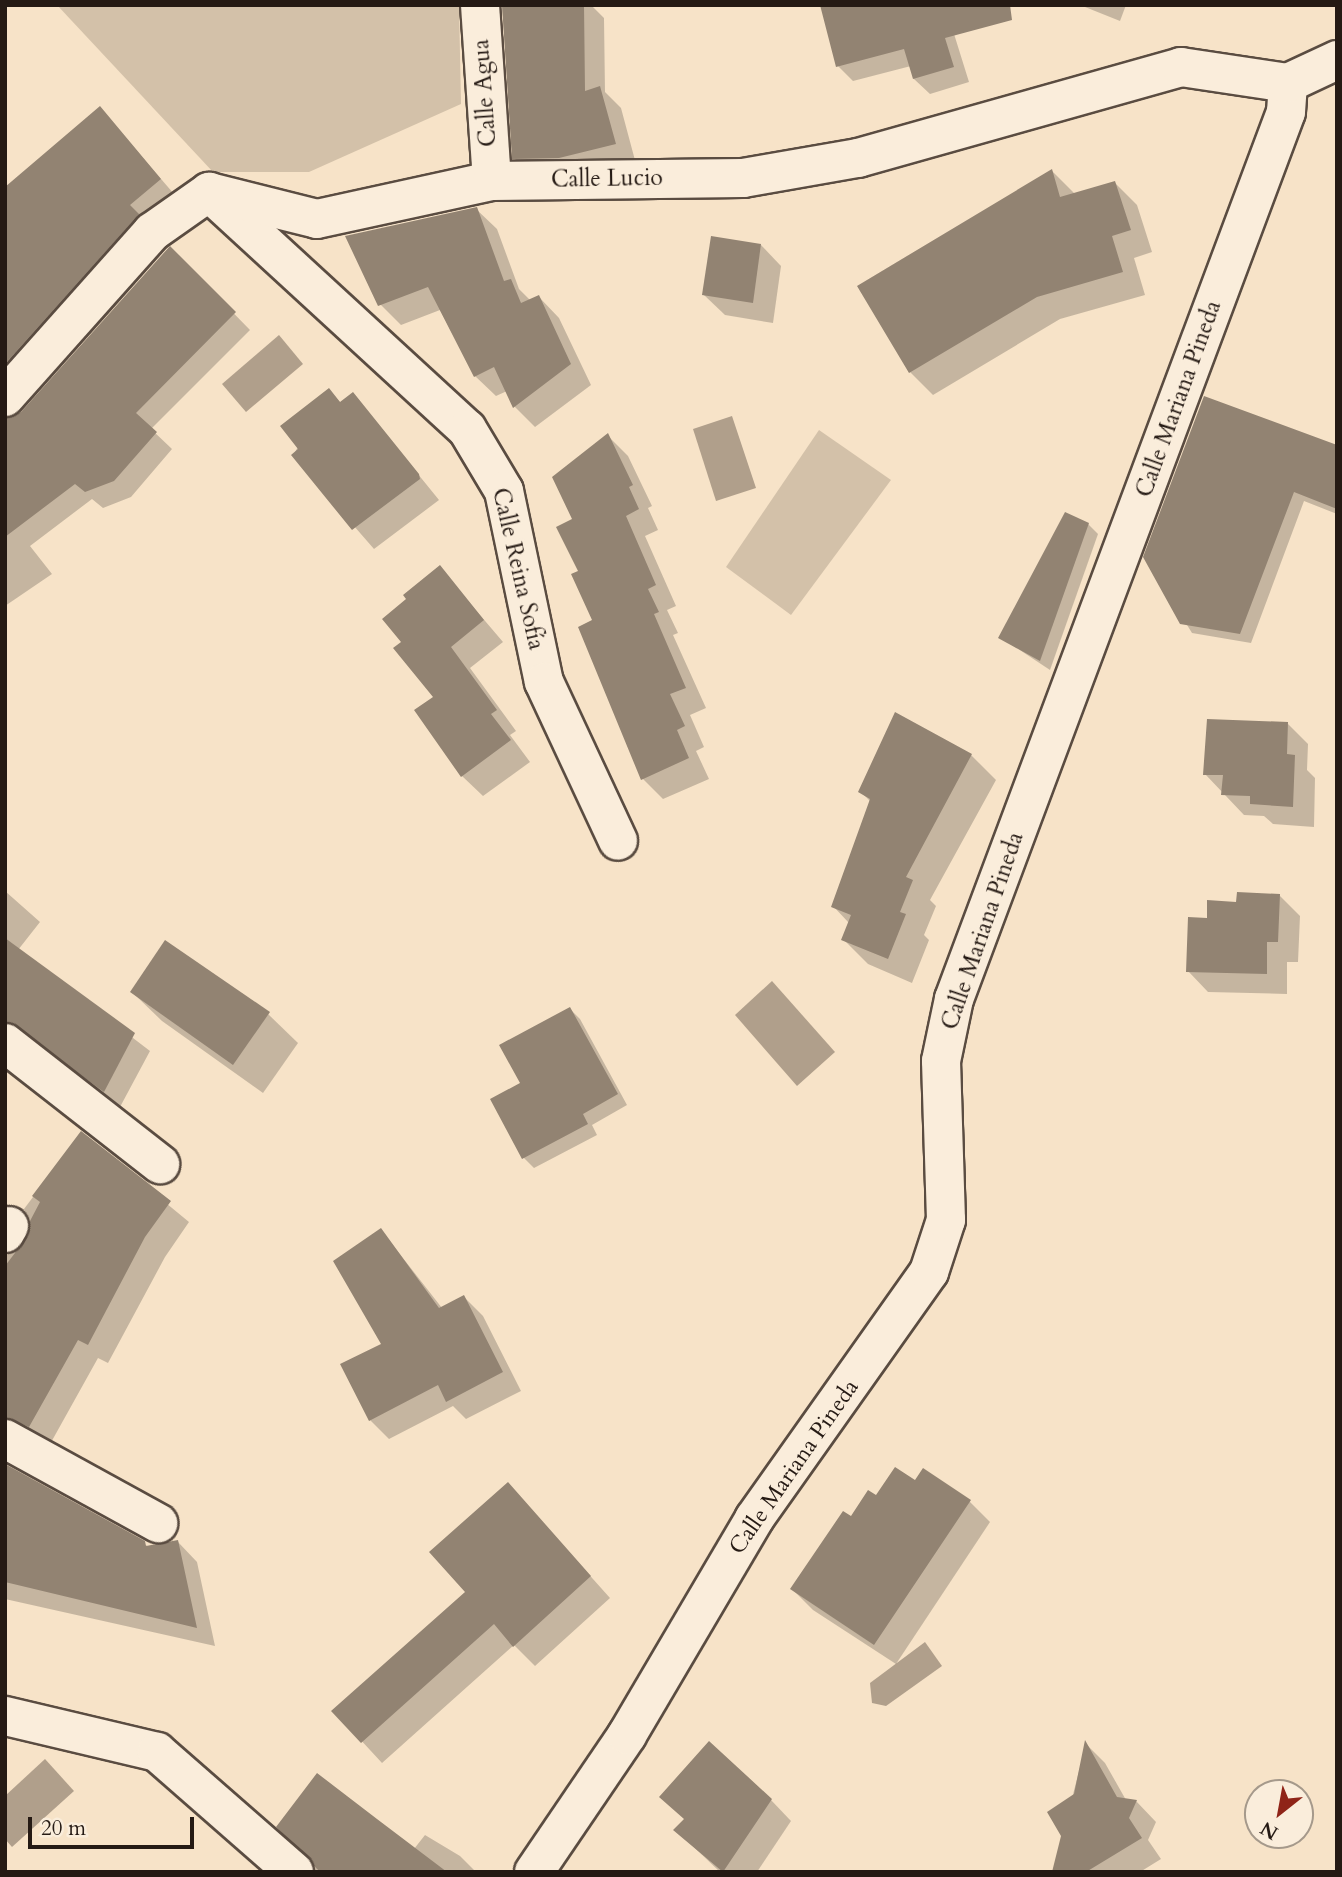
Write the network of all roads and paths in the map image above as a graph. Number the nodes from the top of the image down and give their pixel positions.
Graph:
1 (480, 5) edge
2 (1337, 60) edge
3 (1288, 83) junction
4 (492, 181) junction
5 (209, 192) junction
6 (5, 397) edge
7 (618, 841) dead end
8 (5, 1043) edge
9 (159, 1164) dead end
10 (5, 1439) edge
11 (159, 1523) dead end
12 (5, 1716) edge
13 (294, 1872) edge
14 (534, 1872) edge

1 - 4 street, Calle Agua
2 - 3 street
3 - 4 street, Calle Lucio
3 - 14 street, Calle Mariana Pineda
4 - 5 street, Calle Lucio
5 - 6 street
5 - 7 street, Calle Reina Sofía
8 - 9 street
10 - 11 street
12 - 13 street

